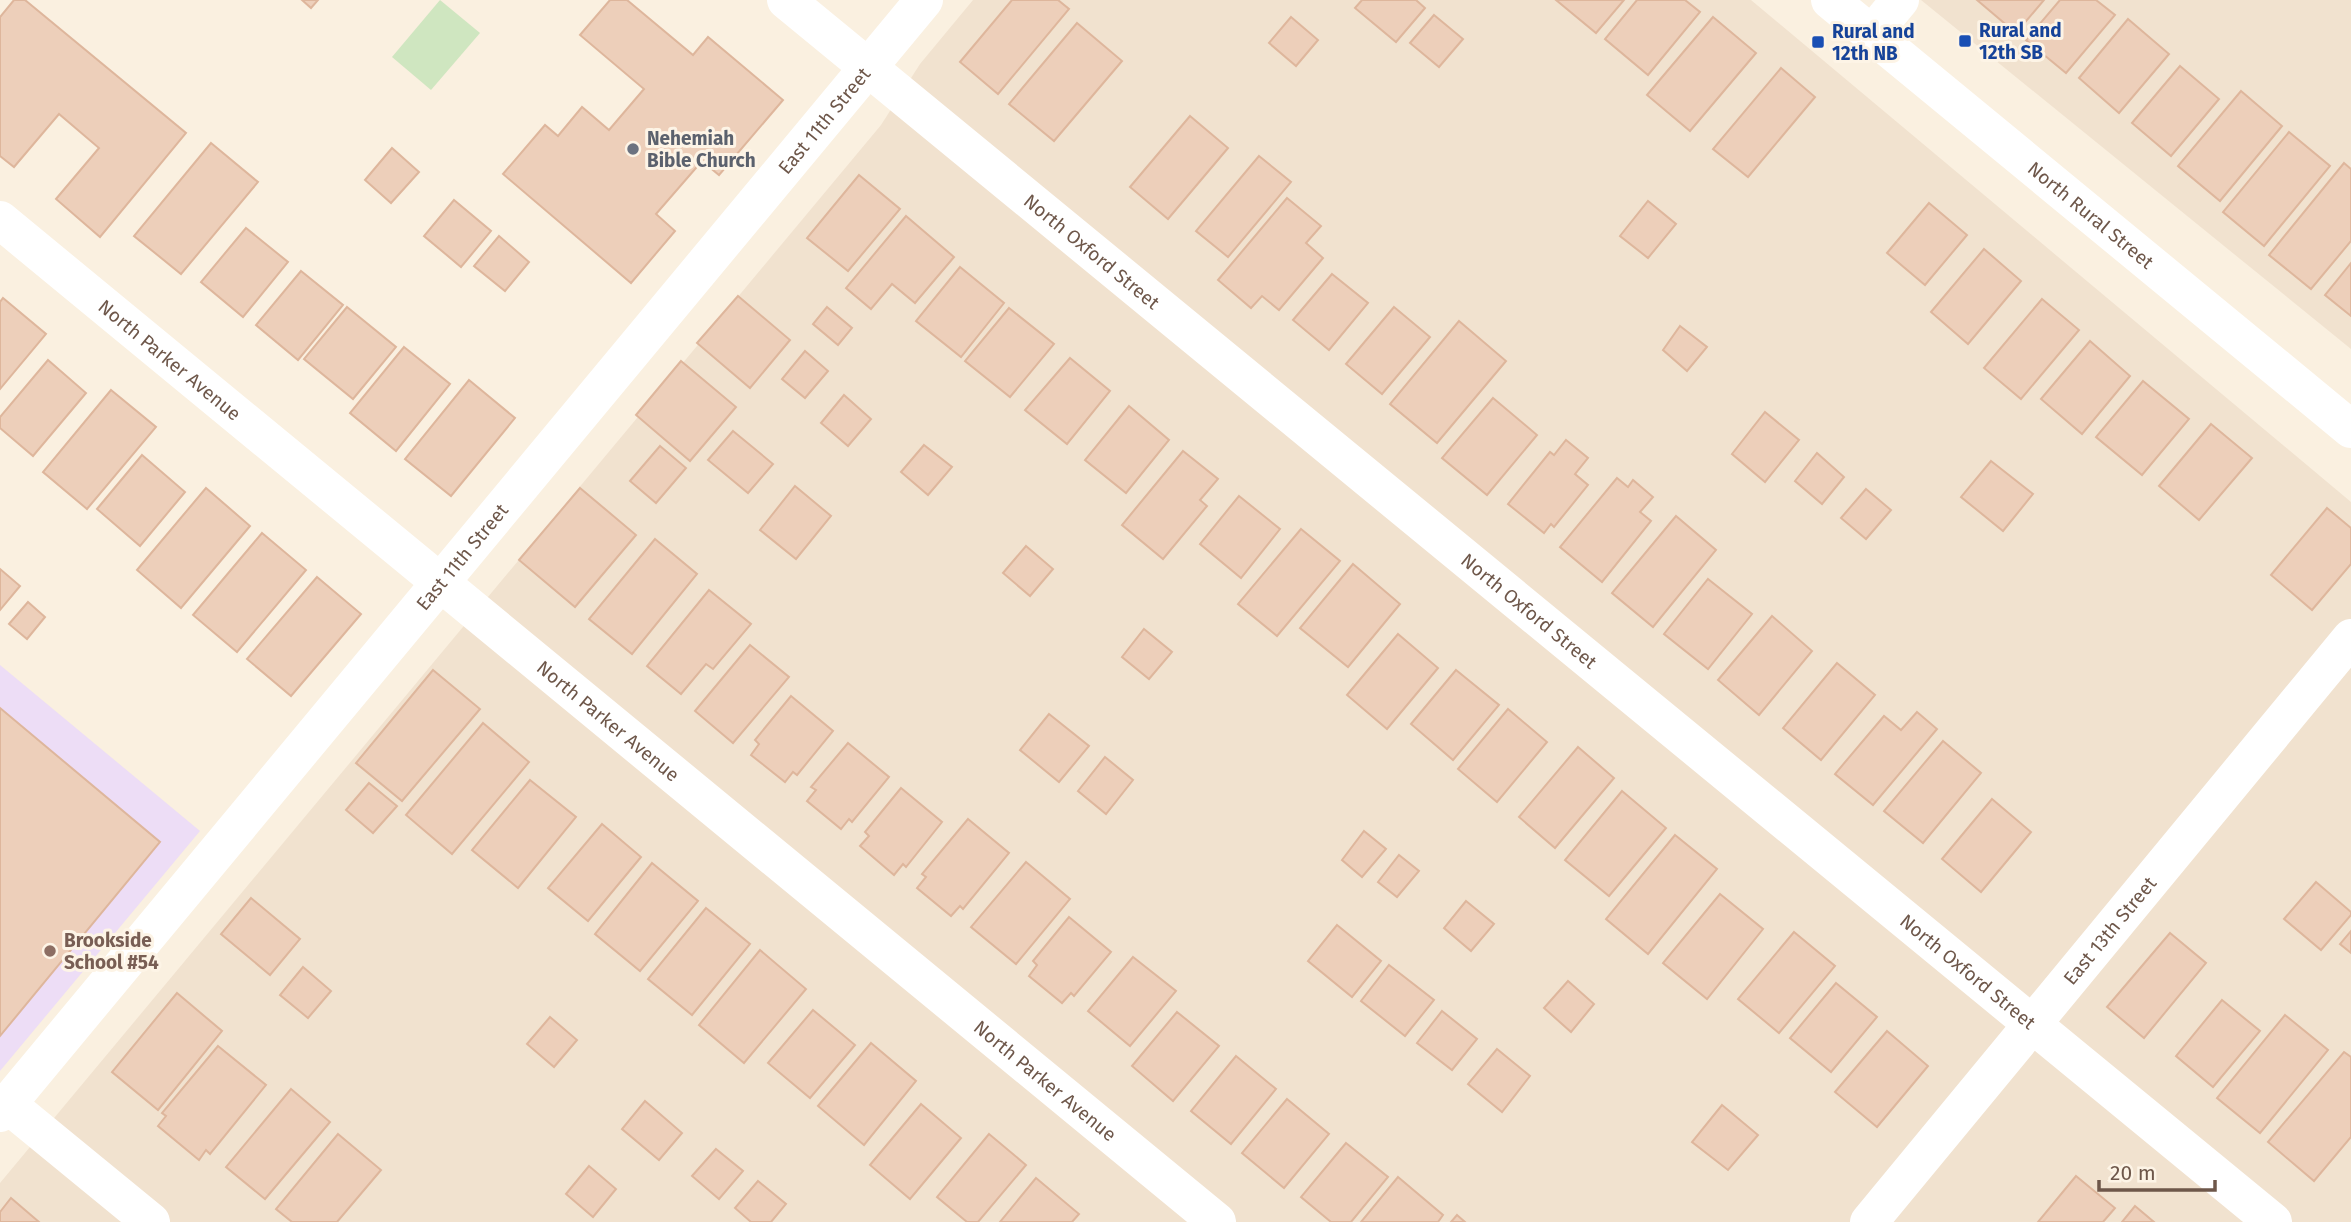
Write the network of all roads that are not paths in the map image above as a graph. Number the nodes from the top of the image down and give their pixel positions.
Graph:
1 (786, 0) edge
2 (924, 0) edge
3 (1830, 0) edge
4 (1900, 0) edge
5 (1872, 34) junction
6 (868, 68) junction
7 (0, 220) edge
8 (2351, 429) edge
9 (439, 582) junction
10 (2351, 638) edge
11 (2032, 1024) junction
12 (4, 1108) edge
13 (151, 1222) edge
14 (1217, 1222) edge
15 (1869, 1222) edge
16 (2273, 1222) edge

1 - 6 street, North Oxford Street
2 - 6 street, East 11th Street
3 - 5 street, North Rural Street
4 - 5 street
5 - 8 street, North Rural Street
6 - 9 street, East 11th Street
6 - 11 street, North Oxford Street
7 - 9 street, North Parker Avenue
9 - 12 street, East 11th Street
9 - 14 street, North Parker Avenue
10 - 11 street, East 13th Street
11 - 15 street, East 13th Street
11 - 16 street, North Oxford Street
12 - 13 street

